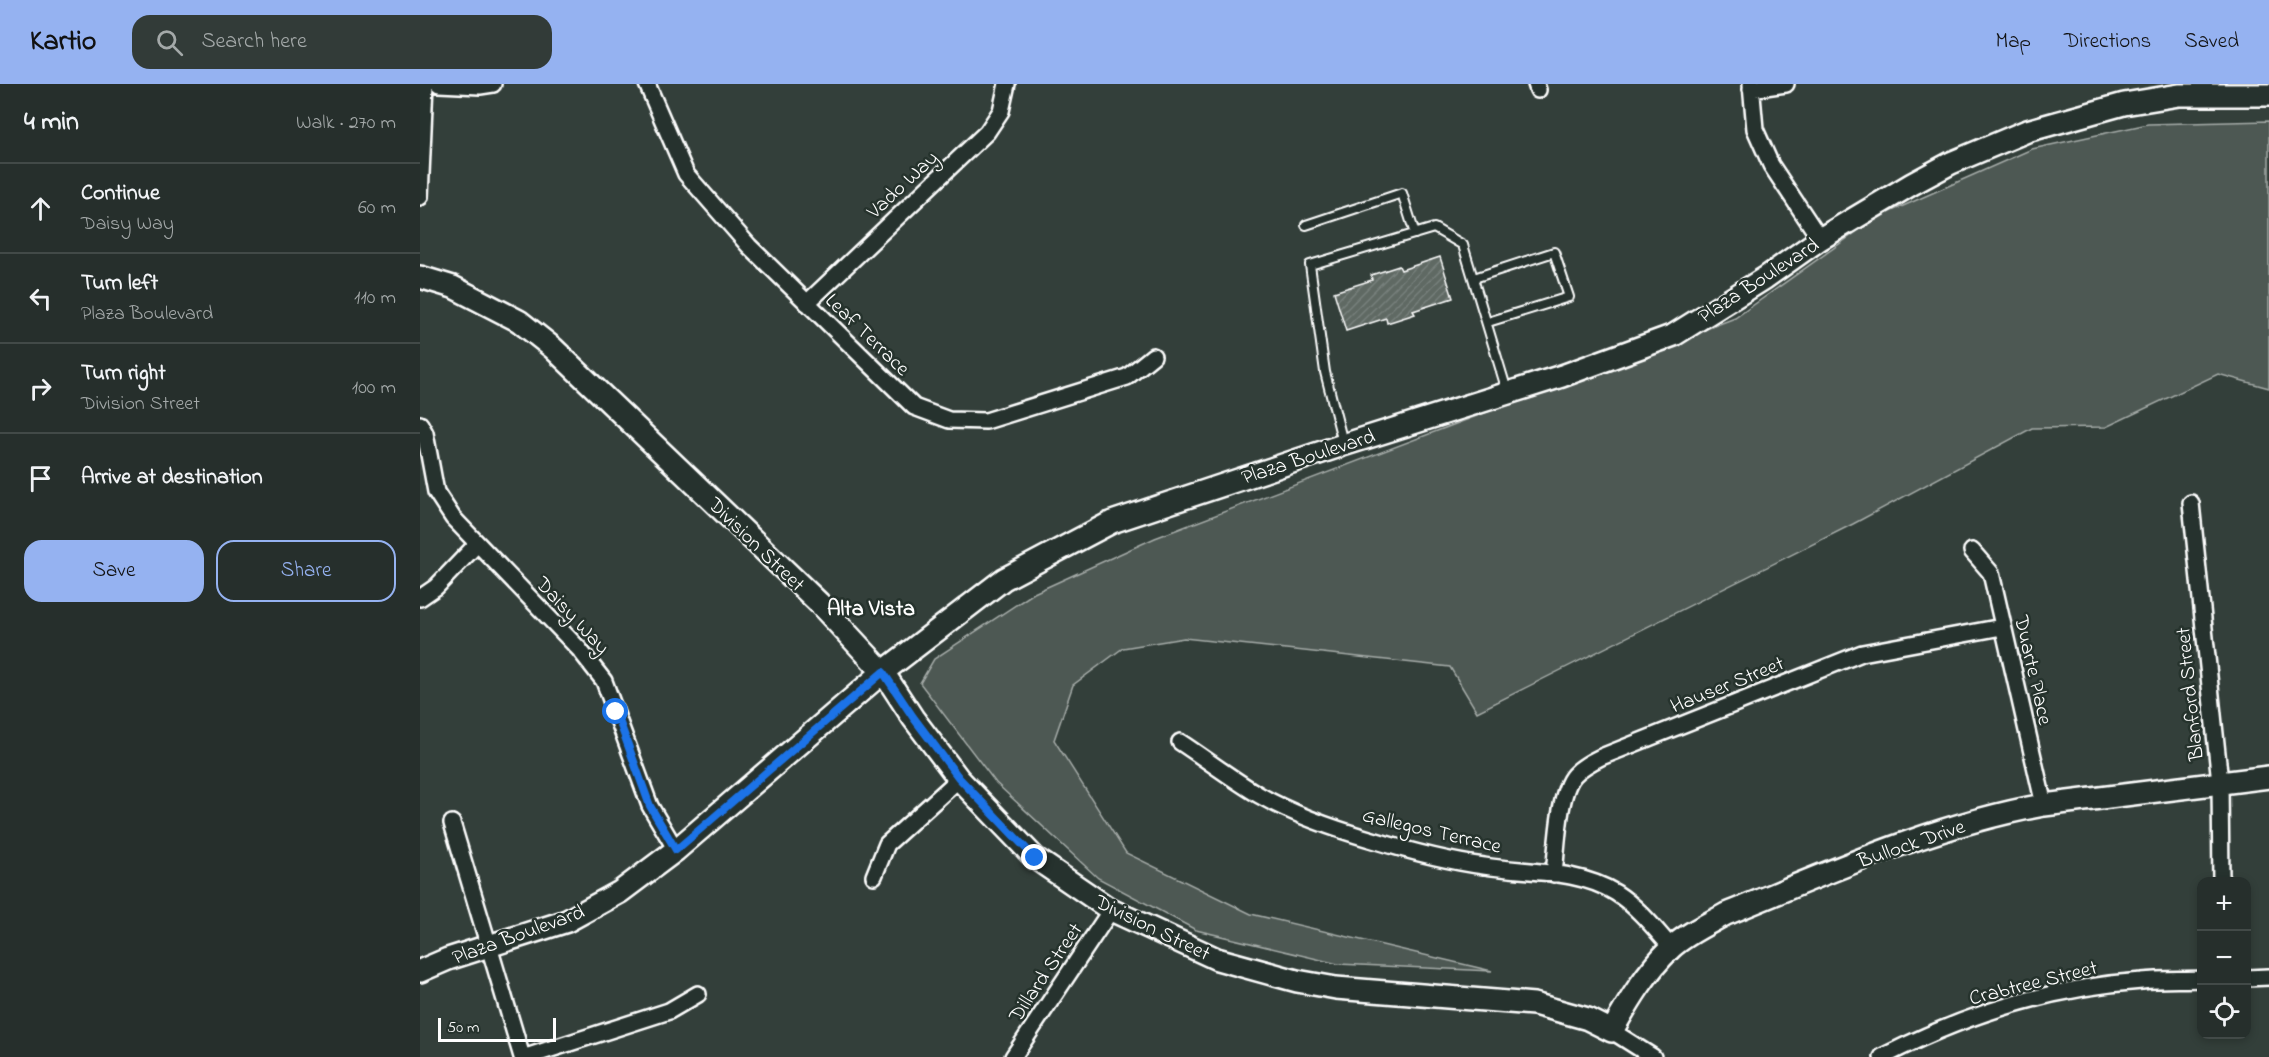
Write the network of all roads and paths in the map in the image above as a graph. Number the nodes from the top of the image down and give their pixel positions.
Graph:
1 (425, 84) edge
2 (439, 84) edge
3 (493, 84) edge
4 (647, 84) edge
5 (1007, 84) edge
6 (1786, 84) edge
7 (1751, 86) edge
8 (2269, 95) edge
9 (420, 197) edge
10 (1306, 225) dead end
11 (1415, 234) junction
12 (1820, 239) junction
13 (420, 277) edge
14 (1474, 278) junction
15 (807, 303) junction
16 (1488, 322) junction
17 (1153, 356) dead end
18 (1508, 393) junction
19 (420, 423) edge
20 (1343, 445) junction
21 (2191, 503) dead end
22 (477, 544) junction
23 (1972, 551) dead end
24 (420, 598) edge
25 (2002, 627) junction
26 (883, 672) junction
27 (1180, 742) dead end
28 (2269, 777) edge
29 (959, 778) junction
30 (2220, 782) junction
31 (2044, 805) junction
32 (452, 823) dead end
33 (676, 850) junction
34 (1554, 874) junction
35 (874, 876) dead end
36 (2221, 877) edge
37 (1111, 910) junction
38 (489, 946) junction
39 (1671, 947) junction
40 (420, 970) edge
41 (2269, 977) edge
42 (2251, 978) edge
43 (2197, 979) edge
44 (698, 994) dead end
45 (1612, 1031) junction
46 (524, 1057) edge
47 (1013, 1057) edge
48 (1653, 1057) edge
49 (1882, 1057) edge

1 - 9 street
2 - 3 street
4 - 15 street, Leaf Terrace
5 - 15 street, Vado Way
6 - 7 street
7 - 12 street
8 - 12 main road, Plaza Boulevard
10 - 11 lane
11 - 14 lane
11 - 20 lane
12 - 18 main road, Plaza Boulevard
13 - 26 main road, Division Street
14 - 16 lane
14 - 16 lane
15 - 17 street, Leaf Terrace
16 - 18 lane
18 - 20 main road, Plaza Boulevard
19 - 22 street, Daisy Way
20 - 26 main road, Plaza Boulevard
21 - 30 street, Blanford Street
22 - 24 street
22 - 33 street, Daisy Way
23 - 25 street, Duarte Place
25 - 31 street, Duarte Place
25 - 34 street, Hauser Street
26 - 29 main road, Division Street
26 - 33 main road, Plaza Boulevard
27 - 34 street, Gallegos Terrace
28 - 30 main road, Bullock Drive
29 - 35 street
29 - 37 main road, Division Street
30 - 31 main road, Bullock Drive
30 - 36 street, Blanford Street
31 - 39 main road, Bullock Drive
32 - 38 street
33 - 38 main road, Plaza Boulevard
34 - 39 street, Gallegos Terrace
37 - 45 main road, Division Street
37 - 47 street, Dillard Street
38 - 40 main road, Plaza Boulevard
38 - 46 street
39 - 45 main road, Bullock Drive
41 - 42 street
43 - 49 street, Crabtree Street
44 - 46 street
45 - 48 street, Division Street

